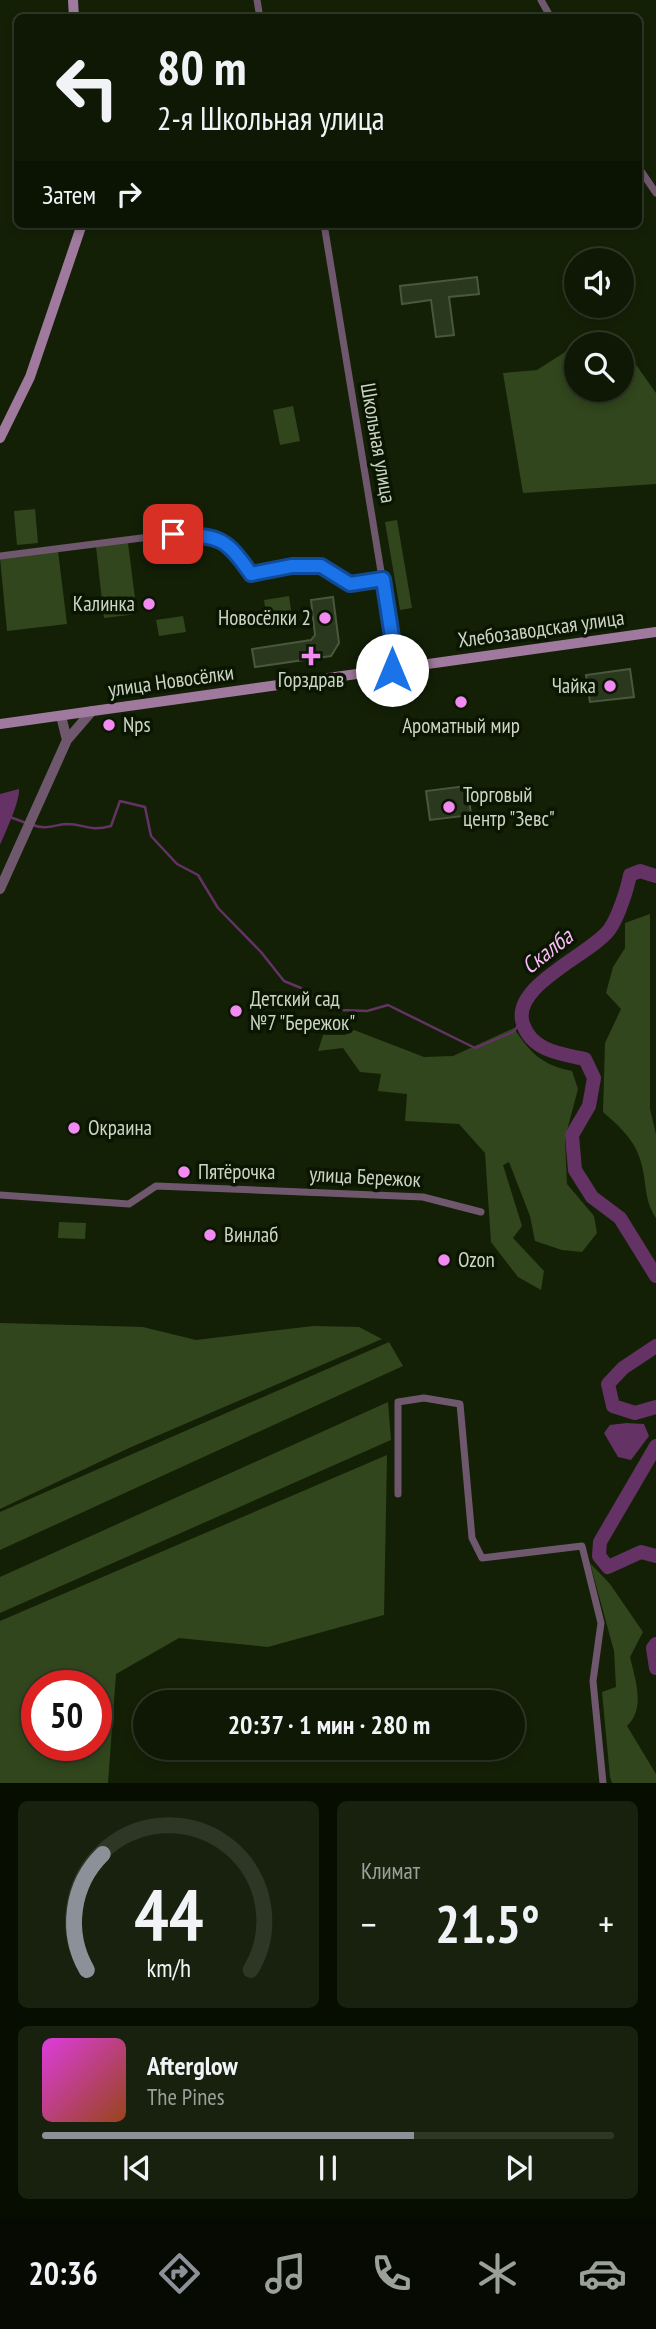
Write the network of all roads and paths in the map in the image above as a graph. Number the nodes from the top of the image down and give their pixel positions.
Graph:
1 (642, 172) edge
2 (656, 193) edge
3 (81, 228) edge
4 (325, 228) edge
5 (0, 439) edge
6 (0, 556) edge
7 (383, 579) junction
8 (656, 632) edge
9 (397, 669) junction
10 (348, 676) joint
11 (92, 711) junction
12 (61, 716) junction
13 (0, 724) edge
14 (67, 740) junction
15 (0, 889) edge
16 (0, 1195) edge
17 (481, 1212) dead end
18 (398, 1494) dead end
19 (603, 1783) edge

1 - 2 street
3 - 5 main road
4 - 7 street, Школьная улица
6 - 7 street
7 - 9 street, Школьная улица
8 - 9 main road, Хлебозаводская улица
9 - 10 main road, Хлебозаводская улица
10 - 11 main road, улица Новосёлки
11 - 12 main road, улица Новосёлки
11 - 14 street
12 - 13 main road, улица Новосёлки
12 - 14 street
14 - 15 street
16 - 17 street, улица Бережок
18 - 19 street

